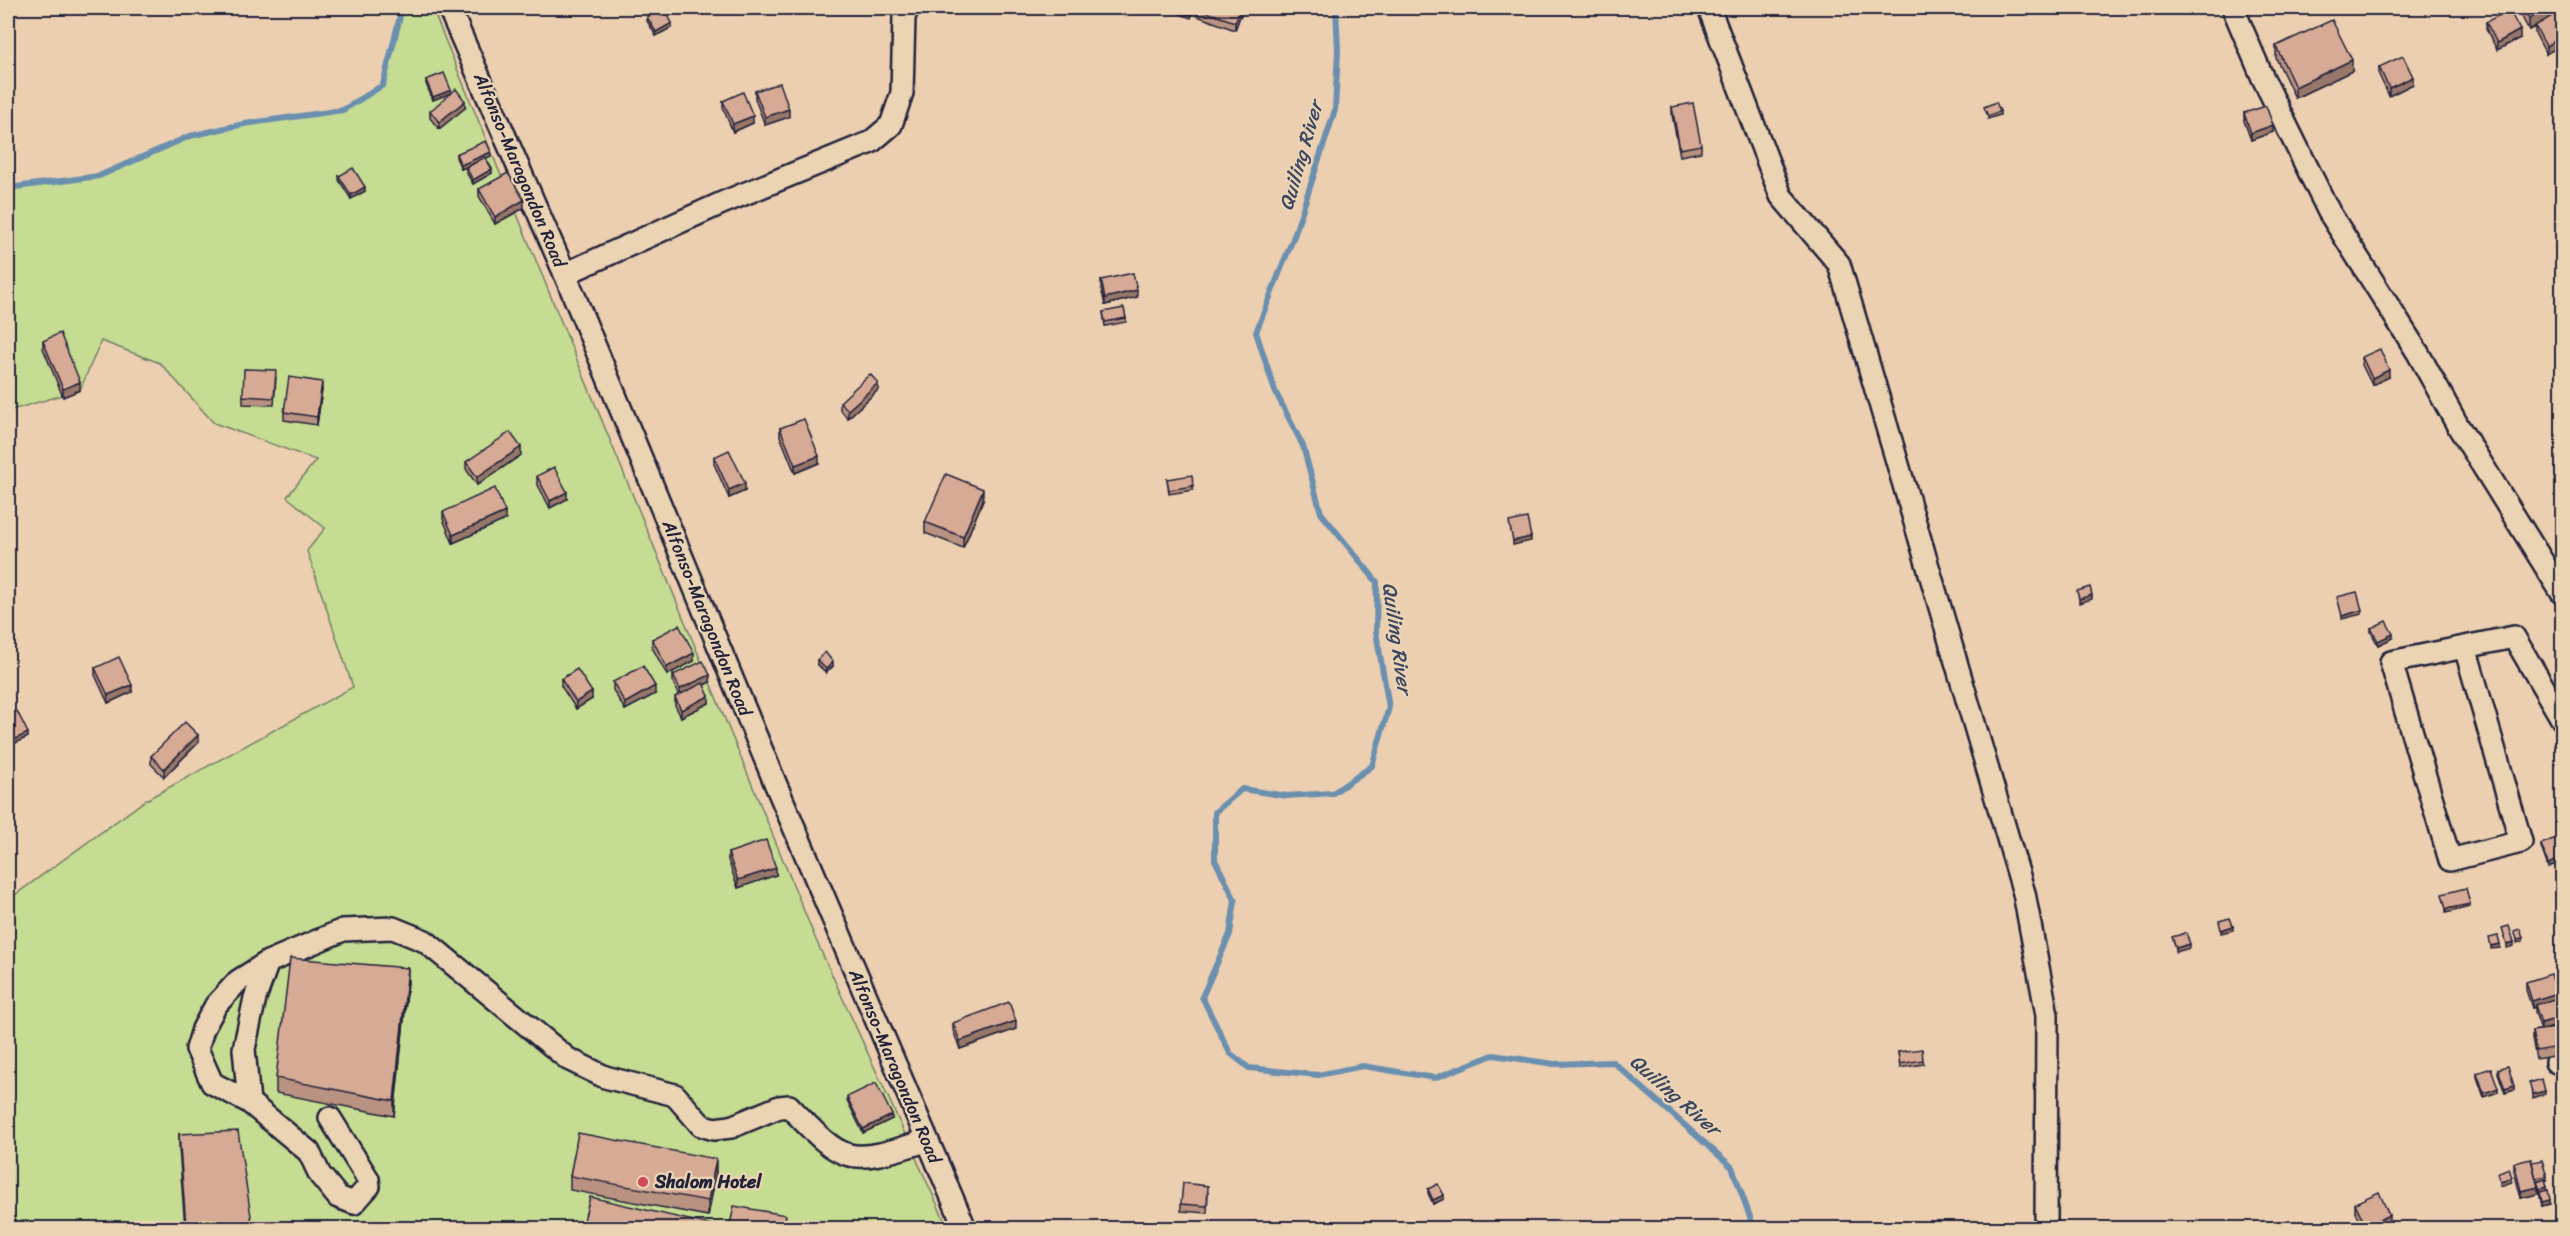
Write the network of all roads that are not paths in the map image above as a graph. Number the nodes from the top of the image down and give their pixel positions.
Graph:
1 (908, 8) edge
2 (1709, 8) edge
3 (2233, 8) edge
4 (450, 10) edge
5 (565, 274) junction
6 (2562, 593) edge
7 (2465, 648) junction
8 (2562, 719) edge
9 (268, 962) junction
10 (249, 1102) junction
11 (330, 1118) dead end
12 (926, 1141) junction
13 (965, 1228) edge
14 (2046, 1228) edge

1 - 5 street
2 - 14 street
3 - 6 street
4 - 5 street, Alfonso-Maragondon Road
5 - 12 street, Alfonso-Maragondon Road
7 - 7 street
7 - 8 street
9 - 10 street
9 - 10 street
9 - 12 street
10 - 11 street
12 - 13 street, Alfonso-Maragondon Road

